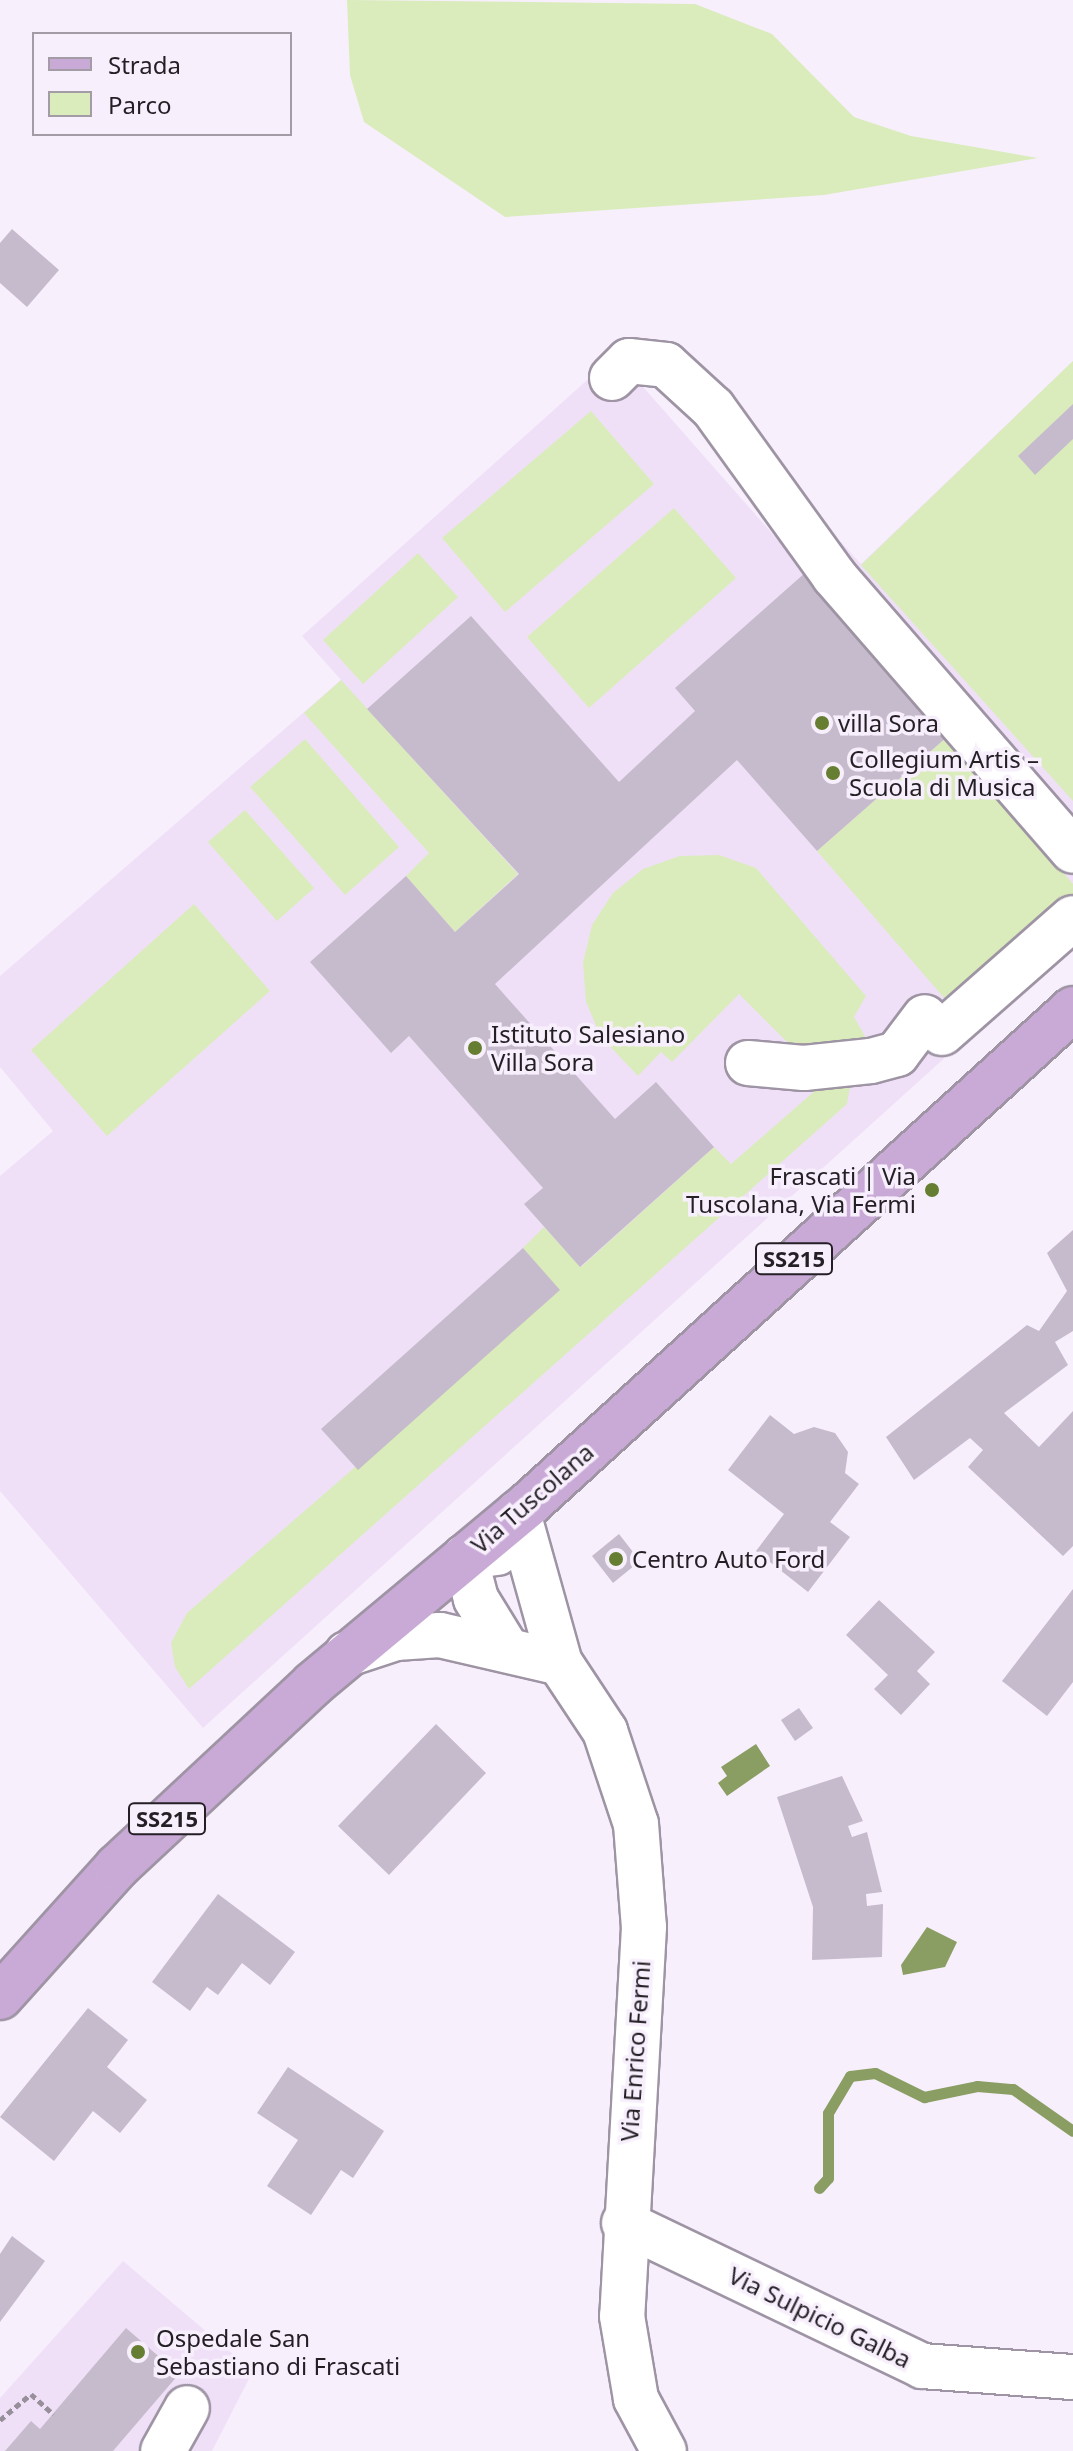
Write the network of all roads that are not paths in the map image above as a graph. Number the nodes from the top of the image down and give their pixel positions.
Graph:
1 (612, 378) dead end
2 (1073, 851) edge
3 (1073, 918) edge
4 (1073, 1009) edge
5 (748, 1063) dead end
6 (518, 1513) junction
7 (465, 1557) junction
8 (533, 1573) junction
9 (506, 1648) junction
10 (347, 1654) junction
11 (560, 1663) junction
12 (0, 1997) edge
13 (624, 2223) junction
14 (1073, 2377) edge
15 (187, 2408) dead end
16 (656, 2447) edge
17 (163, 2451) edge

1 - 2 street
3 - 5 street
4 - 6 main road, Via Tuscolana / SS215
6 - 7 main road, Via Tuscolana / SS215
6 - 8 street, Via Enrico Fermi
7 - 8 street
7 - 9 street
7 - 10 main road, Via Tuscolana / SS215
8 - 11 street, Via Enrico Fermi
9 - 10 street
9 - 11 street
10 - 12 main road, Via Tuscolana / SS215
11 - 13 street, Via Enrico Fermi
13 - 14 street, Via Sulpicio Galba
13 - 16 street, Via Enrico Fermi
15 - 17 street

